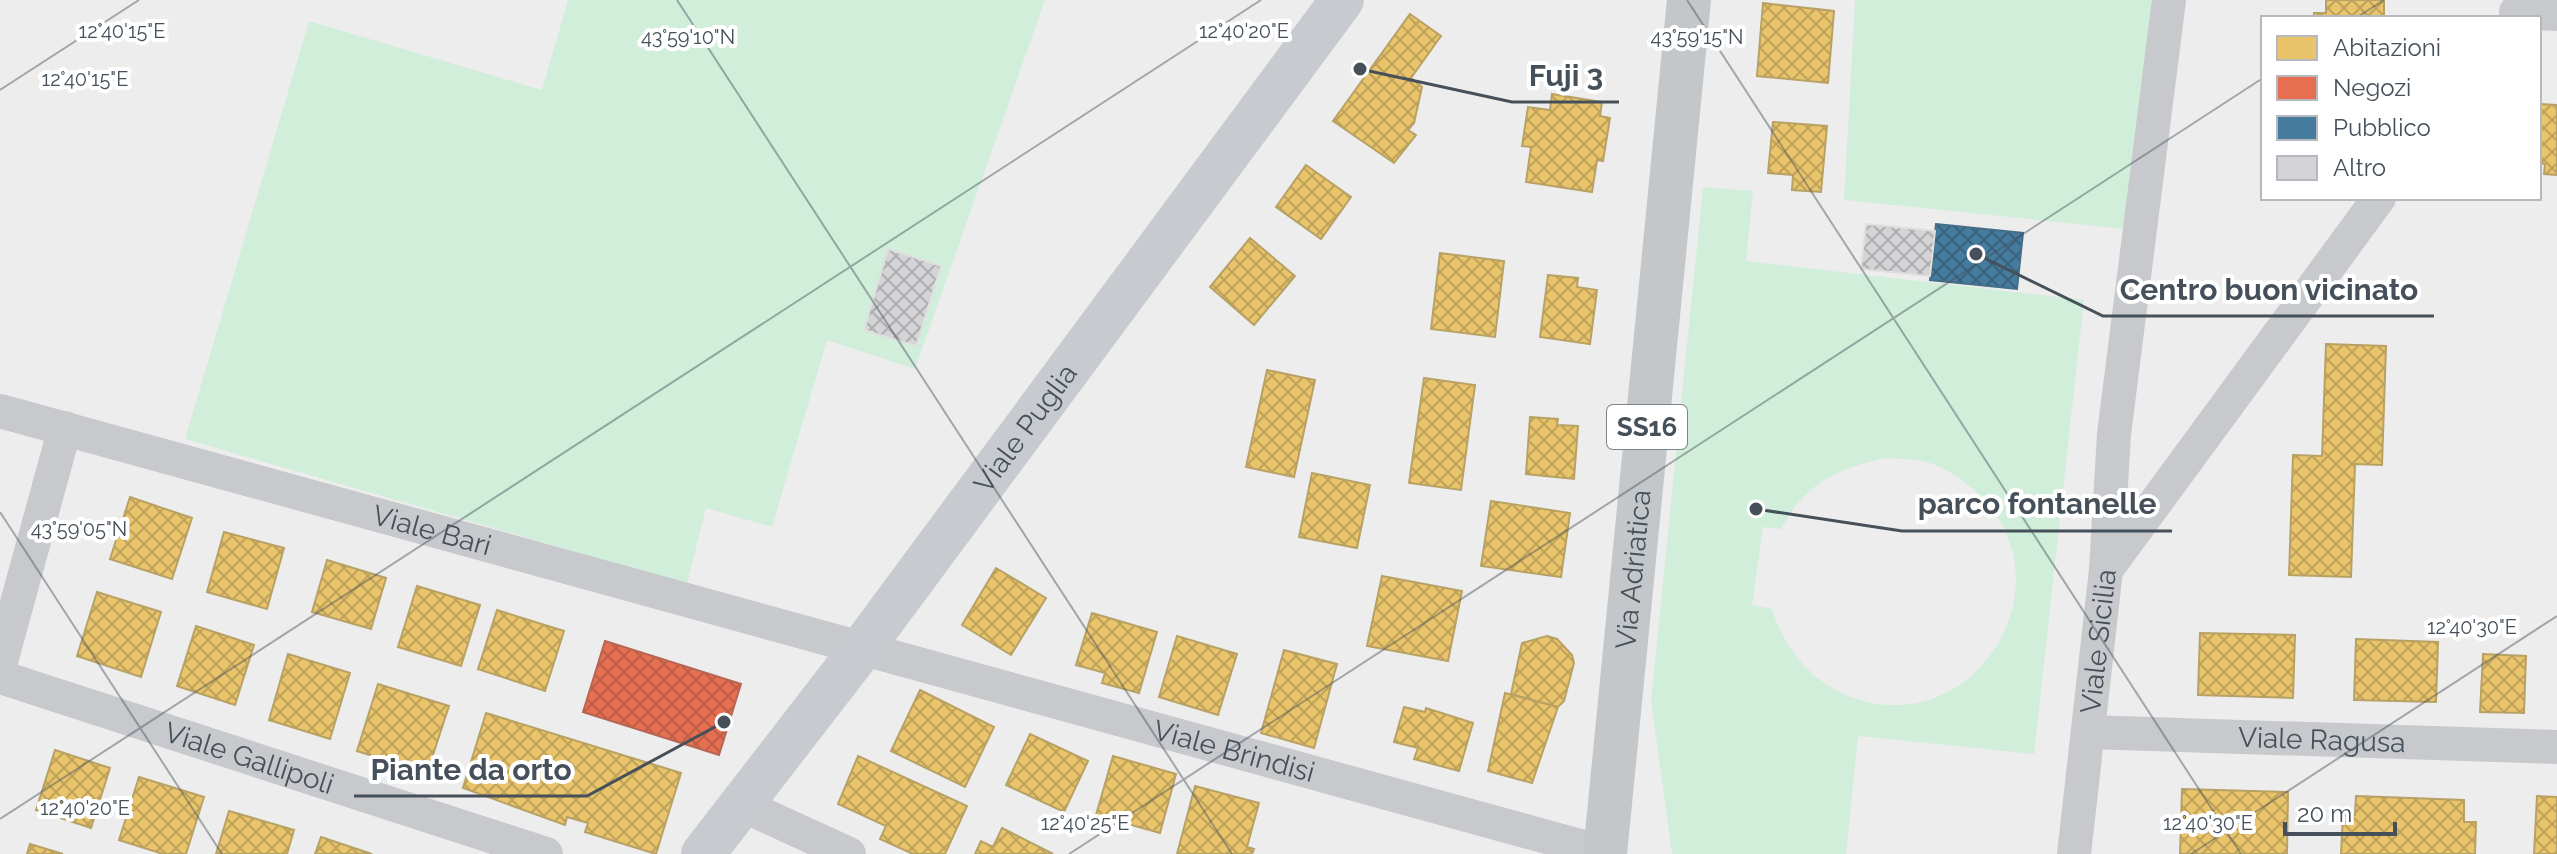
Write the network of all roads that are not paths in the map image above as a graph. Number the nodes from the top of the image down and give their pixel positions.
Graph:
1 (1342, 0) edge
2 (1689, 0) edge
3 (2169, 0) edge
4 (2517, 10) edge
5 (2557, 14) edge
6 (2378, 200) edge
7 (0, 411) edge
8 (65, 428) junction
9 (2106, 570) junction
10 (863, 647) junction
11 (0, 665) edge
12 (0, 677) edge
13 (2088, 732) junction
14 (2557, 747) edge
15 (742, 805) junction
16 (546, 854) edge
17 (703, 854) edge
18 (849, 854) edge
19 (1605, 854) edge
20 (2074, 854) edge

1 - 10 main road, Viale Puglia
2 - 19 main road, Via Adriatica / SS16
3 - 9 street, Viale Sicilia
4 - 5 street
6 - 9 street
7 - 8 street, Viale Bari
8 - 10 street, Viale Bari
8 - 11 street
9 - 13 street, Viale Sicilia
10 - 15 main road, Viale Puglia
10 - 19 street, Viale Brindisi
12 - 16 street, Viale Gallipoli
13 - 14 street, Viale Ragusa
13 - 20 street, Viale Sicilia
15 - 17 main road, Viale Puglia
15 - 18 street

